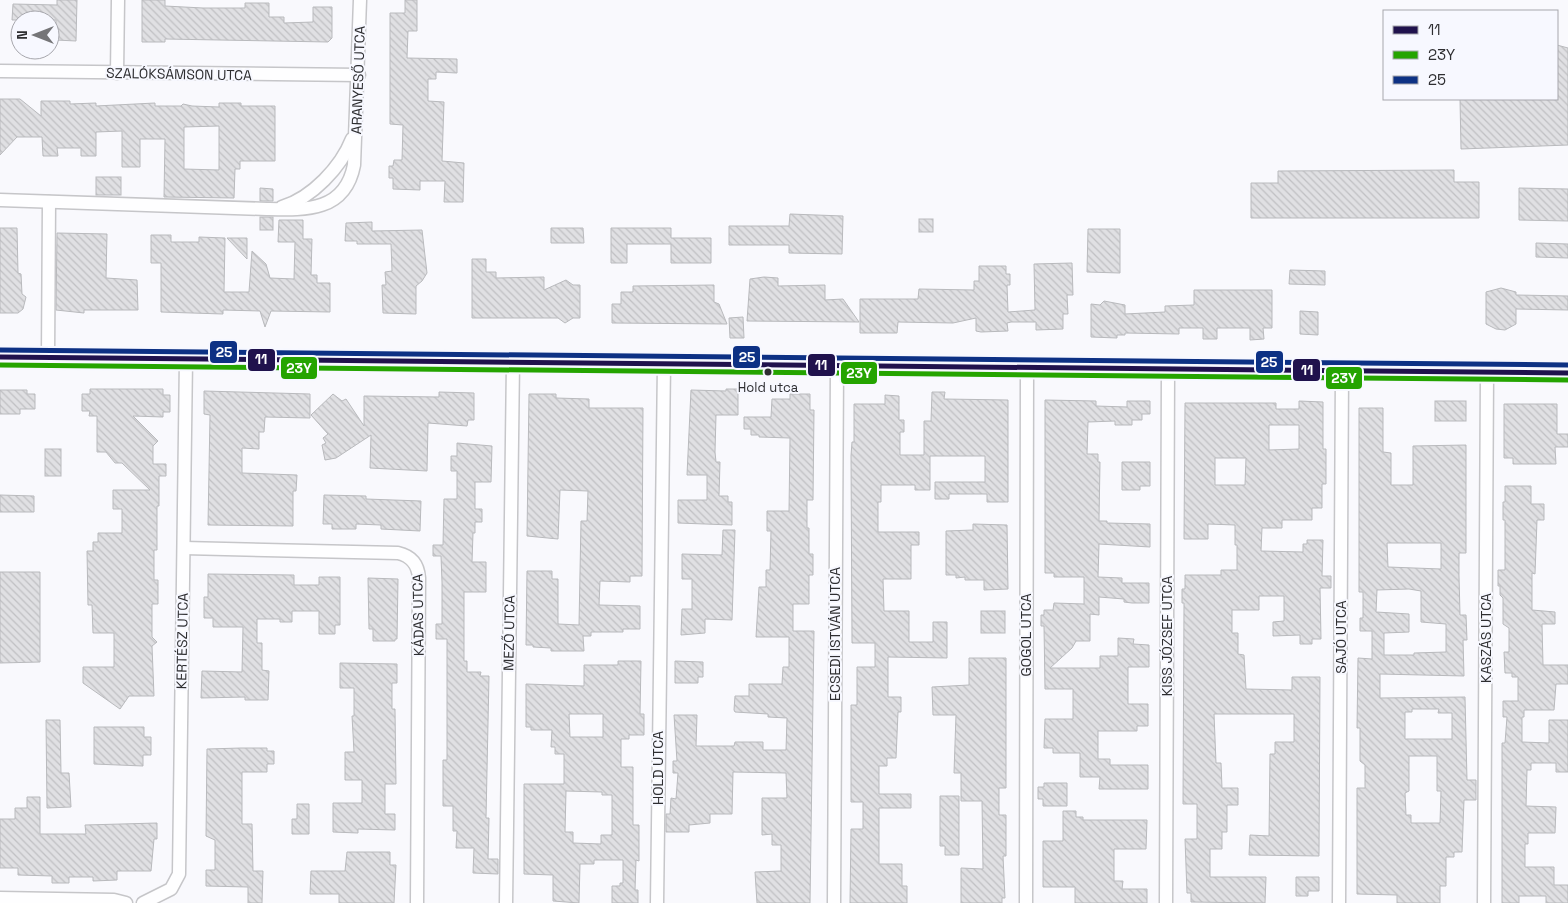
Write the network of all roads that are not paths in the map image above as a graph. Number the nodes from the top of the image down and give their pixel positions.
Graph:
1 (118, 0) edge
2 (360, 0) edge
3 (0, 71) edge
4 (117, 73) junction
5 (359, 75) junction
6 (356, 127) junction
7 (0, 200) edge
8 (49, 202) junction
9 (267, 210) junction
10 (0, 358) edge
11 (48, 358) junction
12 (186, 359) junction
13 (513, 362) junction
14 (664, 364) junction
15 (837, 366) junction
16 (1027, 368) junction
17 (1168, 369) junction
18 (1342, 371) junction
19 (1487, 372) junction
20 (1568, 373) edge
21 (184, 548) junction
22 (0, 898) edge
23 (126, 903) edge
24 (143, 903) edge
25 (416, 903) edge
26 (506, 903) edge
27 (657, 903) edge
28 (834, 903) edge
29 (1026, 903) edge
30 (1166, 903) edge
31 (1339, 903) edge
32 (1484, 903) edge

1 - 4 street
2 - 5 street, ARANYESŐ UTCA
3 - 4 street, SZALÓKSÁMSON UTCA
4 - 5 street, SZALÓKSÁMSON UTCA
5 - 6 street, ARANYESŐ UTCA
6 - 9 street
6 - 9 street, ARANYESŐ UTCA
7 - 8 street, ARANYESŐ UTCA
8 - 9 street, ARANYESŐ UTCA
8 - 11 street
10 - 11 street
11 - 12 street
12 - 13 street
12 - 21 street, KERTÉSZ UTCA
13 - 14 street
13 - 26 street, MEZŐ UTCA
14 - 15 street
14 - 27 street, HOLD UTCA
15 - 16 street
15 - 28 street, ECSEDI ISTVÁN UTCA
16 - 17 street
16 - 29 street, GOGOL UTCA
17 - 18 street
17 - 30 street, KISS JÓZSEF UTCA
18 - 19 street
18 - 31 street, SAJÓ UTCA
19 - 20 street
19 - 32 street, KASZÁS UTCA
21 - 24 street, KERTÉSZ UTCA
21 - 25 street, KÁDAS UTCA
22 - 23 street

